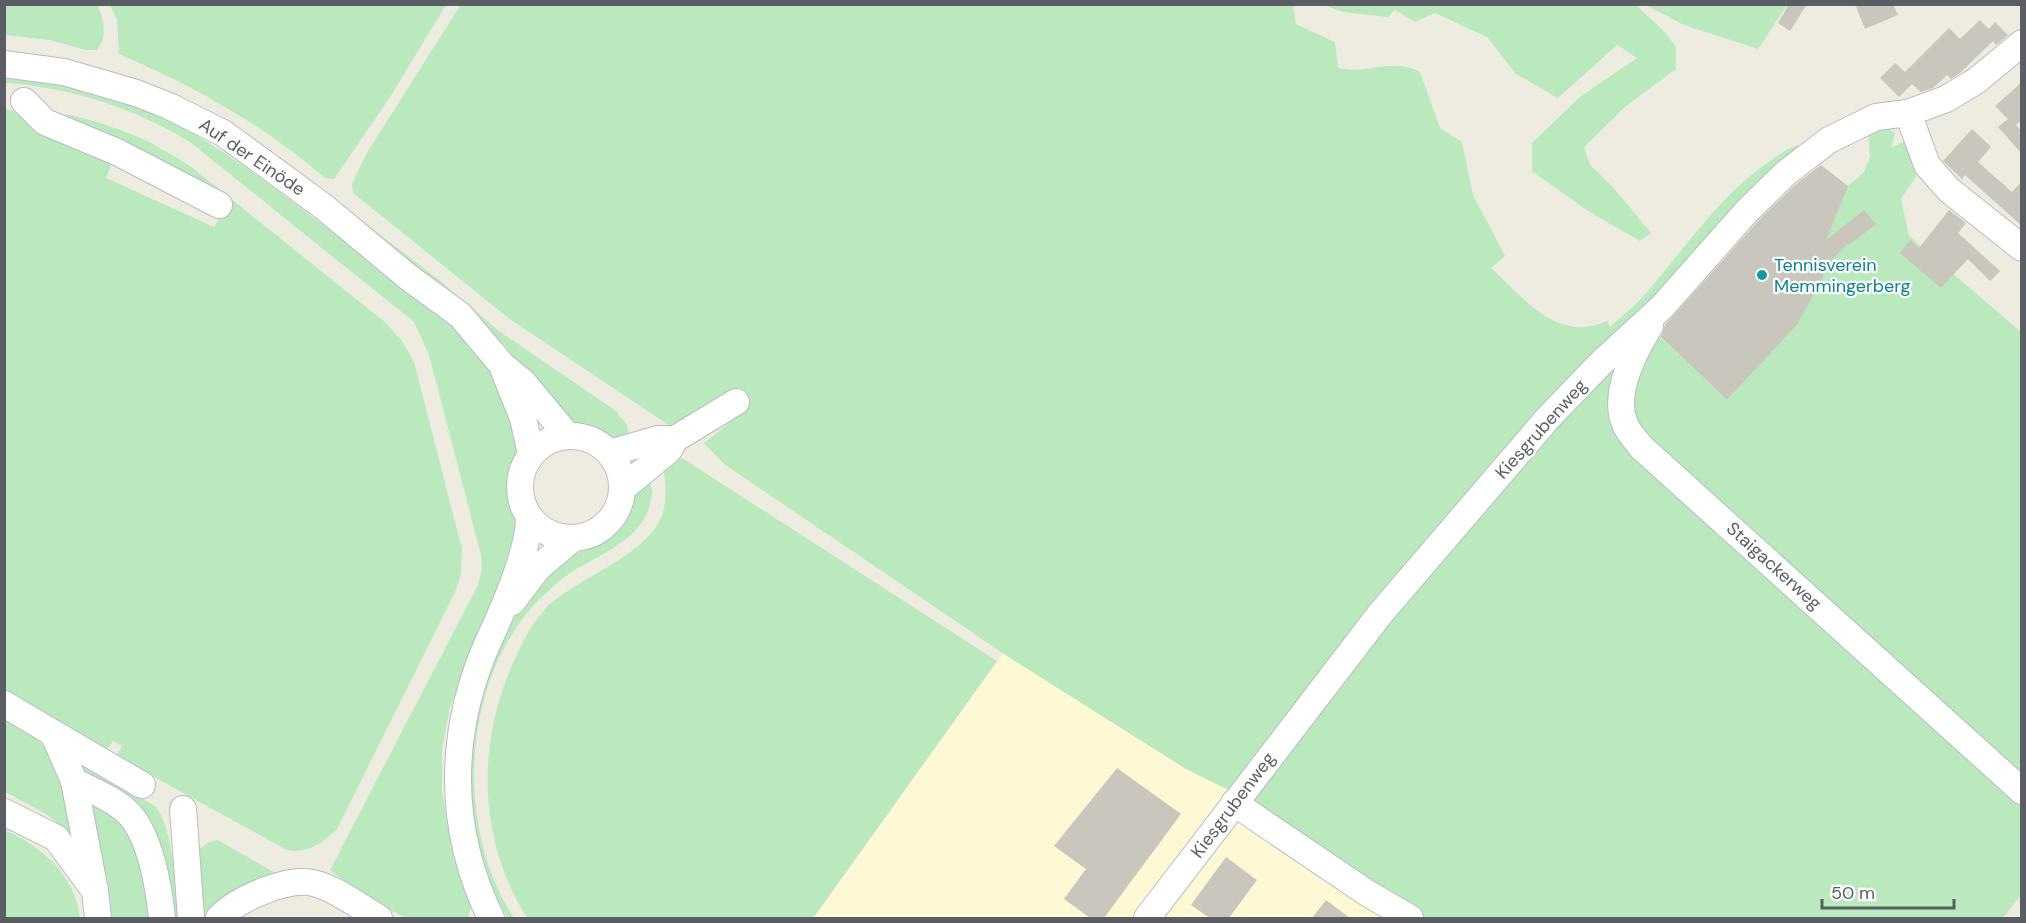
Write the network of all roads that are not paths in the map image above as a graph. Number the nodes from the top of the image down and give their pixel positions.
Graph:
1 (2022, 43) edge
2 (4, 64) edge
3 (24, 101) dead end
4 (1908, 113) junction
5 (219, 206) dead end
6 (2022, 248) edge
7 (1662, 307) junction
8 (502, 365) junction
9 (736, 402) dead end
10 (567, 435) junction
11 (675, 439) junction
12 (610, 453) junction
13 (531, 454) junction
14 (623, 488) junction
15 (529, 518) junction
16 (572, 539) junction
17 (500, 616) junction
18 (4, 704) edge
19 (53, 733) junction
20 (74, 781) junction
21 (142, 785) dead end
22 (2022, 791) edge
23 (1234, 803) junction
24 (183, 809) dead end
25 (4, 812) edge
26 (95, 891) junction
27 (98, 918) edge
28 (162, 918) edge
29 (190, 918) edge
30 (219, 918) edge
31 (379, 918) edge
32 (491, 918) edge
33 (1146, 918) edge
34 (1410, 918) edge

1 - 4 street, Kiesgrubenweg
2 - 8 street, Auf der Einöde
3 - 5 street
4 - 6 street
4 - 7 street, Kiesgrubenweg
7 - 22 street, Staigackerweg
7 - 23 street, Kiesgrubenweg
8 - 10 street
8 - 13 street
9 - 11 street
10 - 12 street
10 - 13 street
11 - 12 street
11 - 14 street
12 - 14 street
13 - 15 street
14 - 16 street
15 - 16 street
15 - 17 street
16 - 17 street
17 - 32 street
18 - 19 street
19 - 20 street
19 - 21 street
20 - 26 street
20 - 28 street
23 - 33 street, Kiesgrubenweg
23 - 34 street
24 - 29 street
25 - 26 street
26 - 27 street
30 - 31 street

